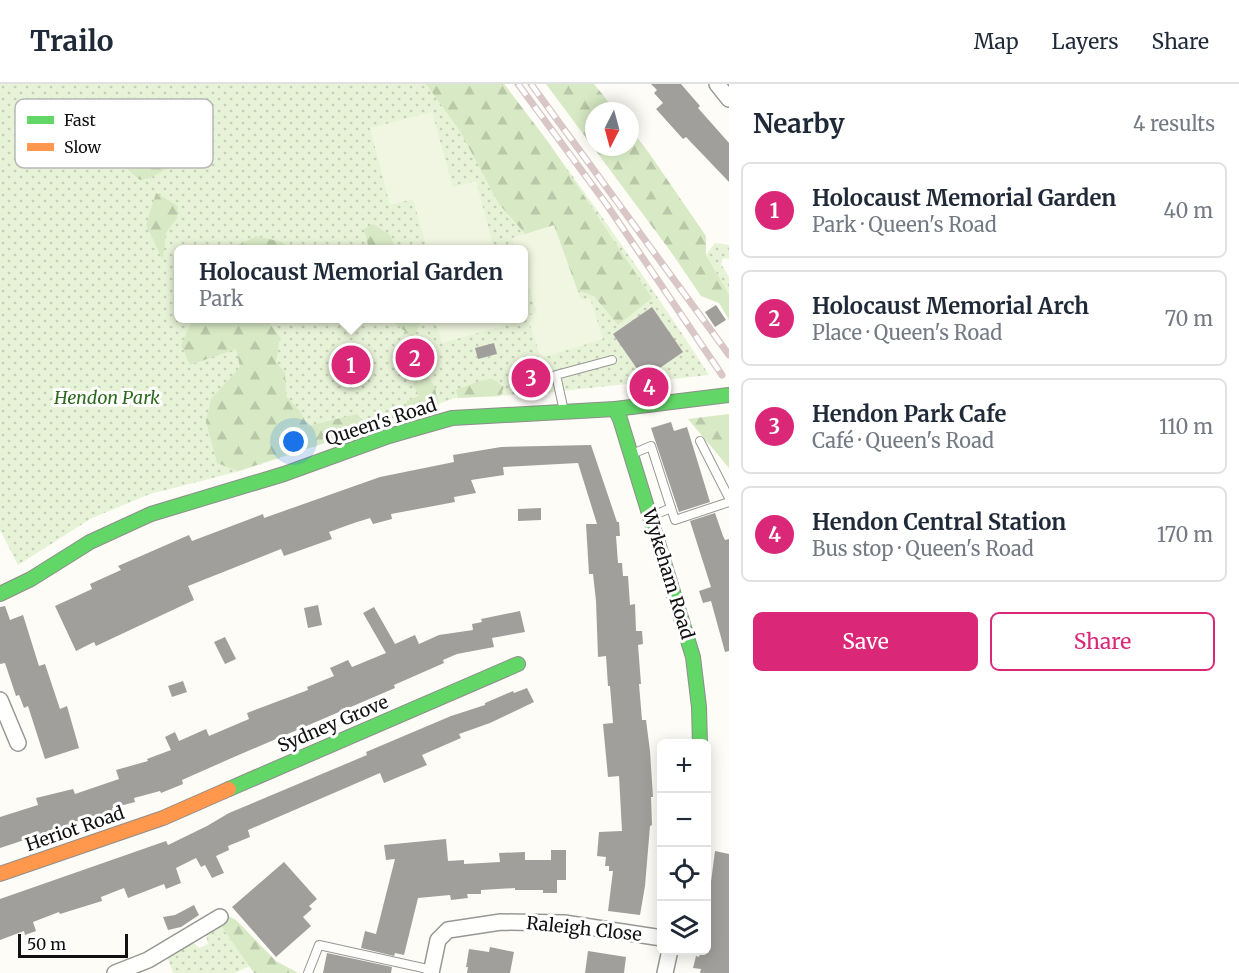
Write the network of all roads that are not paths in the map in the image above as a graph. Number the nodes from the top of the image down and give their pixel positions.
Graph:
1 (717, 84) edge
2 (729, 99) edge
3 (612, 360) dead end
4 (728, 395) edge
5 (615, 409) junction
6 (564, 412) junction
7 (700, 441) dead end
8 (630, 454) junction
9 (729, 500) edge
10 (670, 508) junction
11 (651, 517) junction
12 (0, 594) edge
13 (518, 664) dead end
14 (0, 700) edge
15 (700, 739) edge
16 (18, 743) dead end
17 (163, 818) joint
18 (0, 874) edge
19 (220, 917) dead end
20 (657, 937) edge
21 (669, 955) edge
22 (402, 963) junction
23 (431, 972) edge
24 (115, 973) edge
25 (308, 973) edge
26 (400, 973) edge
27 (665, 973) edge

1 - 2 street
3 - 6 lane
4 - 5 street, Queen's Road
5 - 6 street, Queen's Road
5 - 8 street, Wykeham Road
6 - 12 street, Queen's Road
7 - 9 lane
8 - 10 lane
8 - 11 street, Wykeham Road
9 - 10 lane
10 - 11 lane
11 - 15 street, Wykeham Road
13 - 17 street, Sydney Grove
14 - 16 street
17 - 18 street, Heriot Road
19 - 24 street
20 - 23 street, Raleigh Close
21 - 27 street
22 - 23 lane
22 - 25 lane
22 - 26 lane

